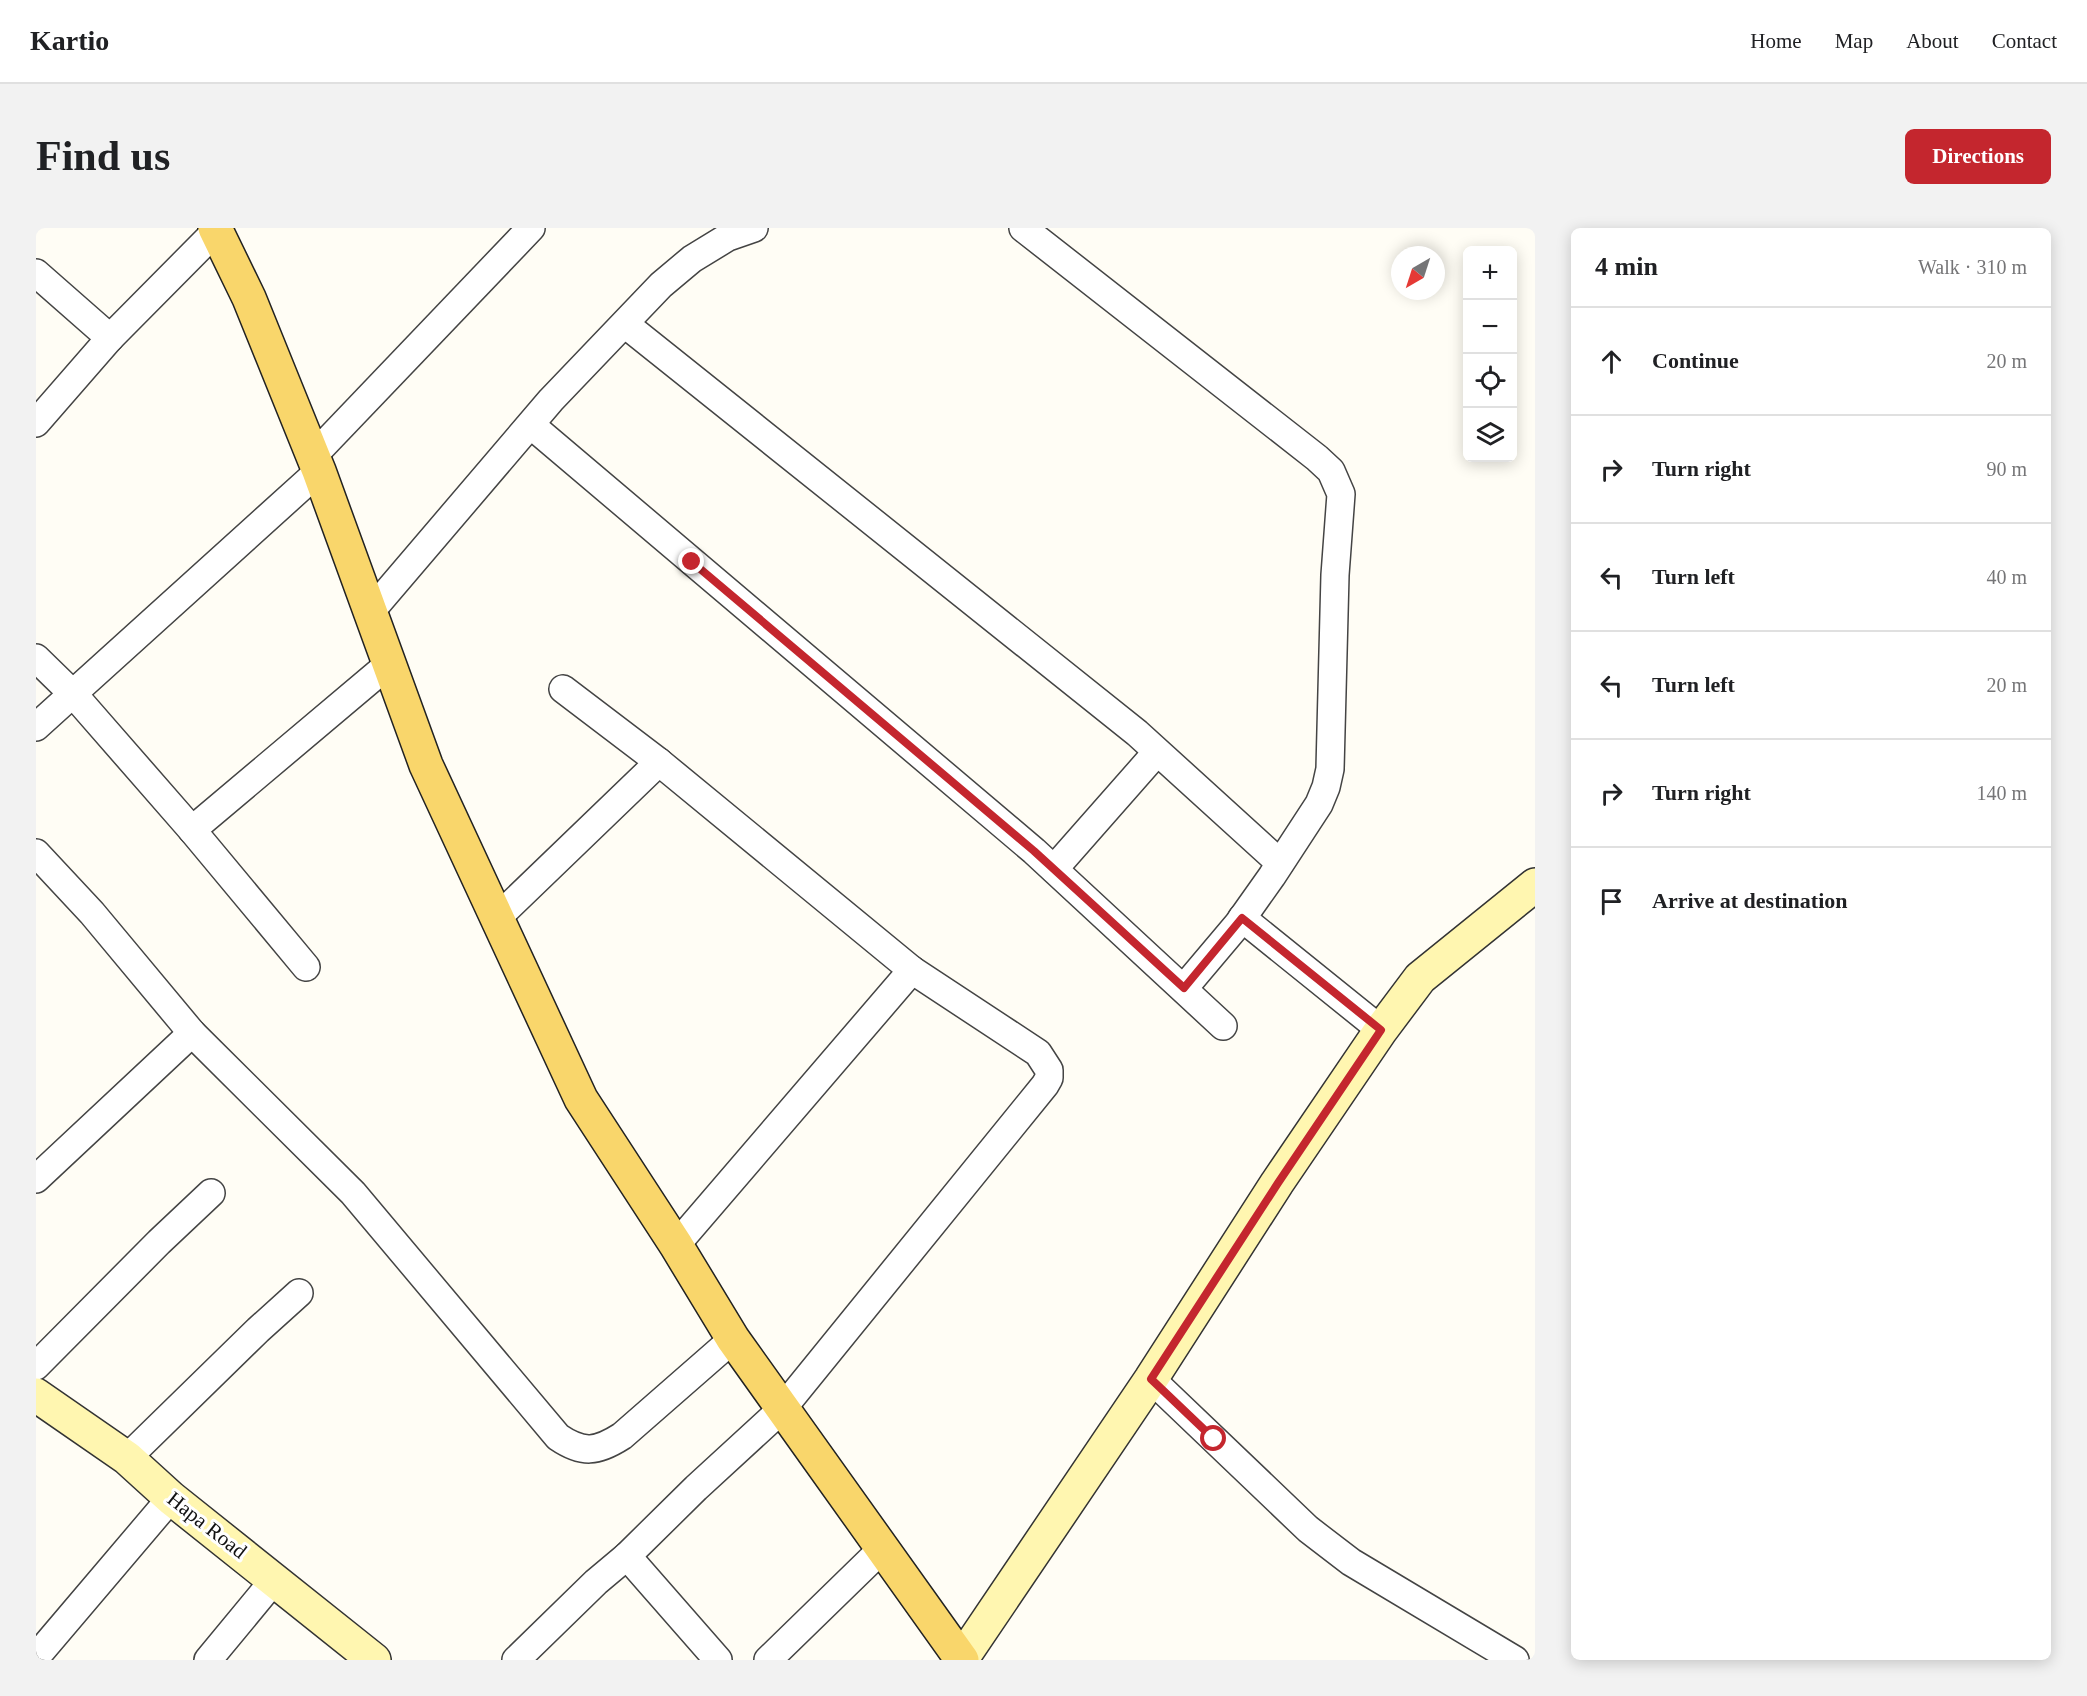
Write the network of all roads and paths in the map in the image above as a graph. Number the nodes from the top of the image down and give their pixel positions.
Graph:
1 (531, 228) edge
2 (754, 228) edge
3 (1023, 228) edge
4 (215, 230) edge
5 (36, 273) edge
6 (625, 324) junction
7 (110, 338) junction
8 (36, 423) edge
9 (531, 425) junction
10 (316, 464) junction
11 (371, 610) junction
12 (36, 658) edge
13 (389, 664) junction
14 (563, 689) dead end
15 (72, 693) junction
16 (36, 727) edge
17 (1157, 752) junction
18 (659, 762) junction
19 (192, 830) junction
20 (36, 853) edge
21 (1280, 863) junction
22 (1054, 869) junction
23 (1535, 885) edge
24 (496, 918) junction
25 (1242, 918) junction
26 (306, 967) dead end
27 (912, 970) junction
28 (1184, 988) junction
29 (1223, 1026) dead end
30 (1381, 1030) junction
31 (192, 1033) junction
32 (36, 1179) edge
33 (211, 1193) dead end
34 (675, 1245) junction
35 (299, 1293) dead end
36 (733, 1339) junction
37 (36, 1366) edge
38 (1151, 1379) junction
39 (36, 1395) edge
40 (782, 1409) junction
41 (127, 1458) junction
42 (171, 1498) junction
43 (882, 1549) junction
44 (627, 1556) junction
45 (275, 1579) junction
46 (45, 1629) edge
47 (36, 1657) edge
48 (372, 1659) edge
49 (208, 1660) edge
50 (516, 1660) edge
51 (718, 1660) edge
52 (768, 1660) edge
53 (961, 1660) edge
54 (1515, 1660) edge

1 - 10 street
2 - 6 street
3 - 21 street
4 - 7 street
4 - 10 main road
5 - 7 street
6 - 9 street
6 - 17 street
7 - 8 street
9 - 11 street
9 - 22 street
10 - 11 main road
10 - 15 street
11 - 13 main road
12 - 15 street
13 - 19 street
13 - 24 main road
14 - 18 street
15 - 16 street
15 - 19 street
17 - 21 street
17 - 22 street
18 - 24 street
18 - 27 street
19 - 26 street
20 - 31 street
21 - 25 street
22 - 28 street
23 - 30 street
24 - 34 main road
25 - 28 street
25 - 30 street
27 - 34 street
27 - 40 street
28 - 29 street
30 - 38 street
31 - 32 street
31 - 36 street
33 - 37 street
34 - 36 main road
35 - 41 street
36 - 40 main road
38 - 53 street
38 - 54 street
39 - 41 street, Hapa Road
40 - 43 main road
40 - 44 street
41 - 42 street, Hapa Road
42 - 45 street, Hapa Road
42 - 46 street
43 - 52 street
43 - 53 main road
44 - 50 street
44 - 51 street
45 - 48 street, Hapa Road
45 - 49 street
46 - 47 street

